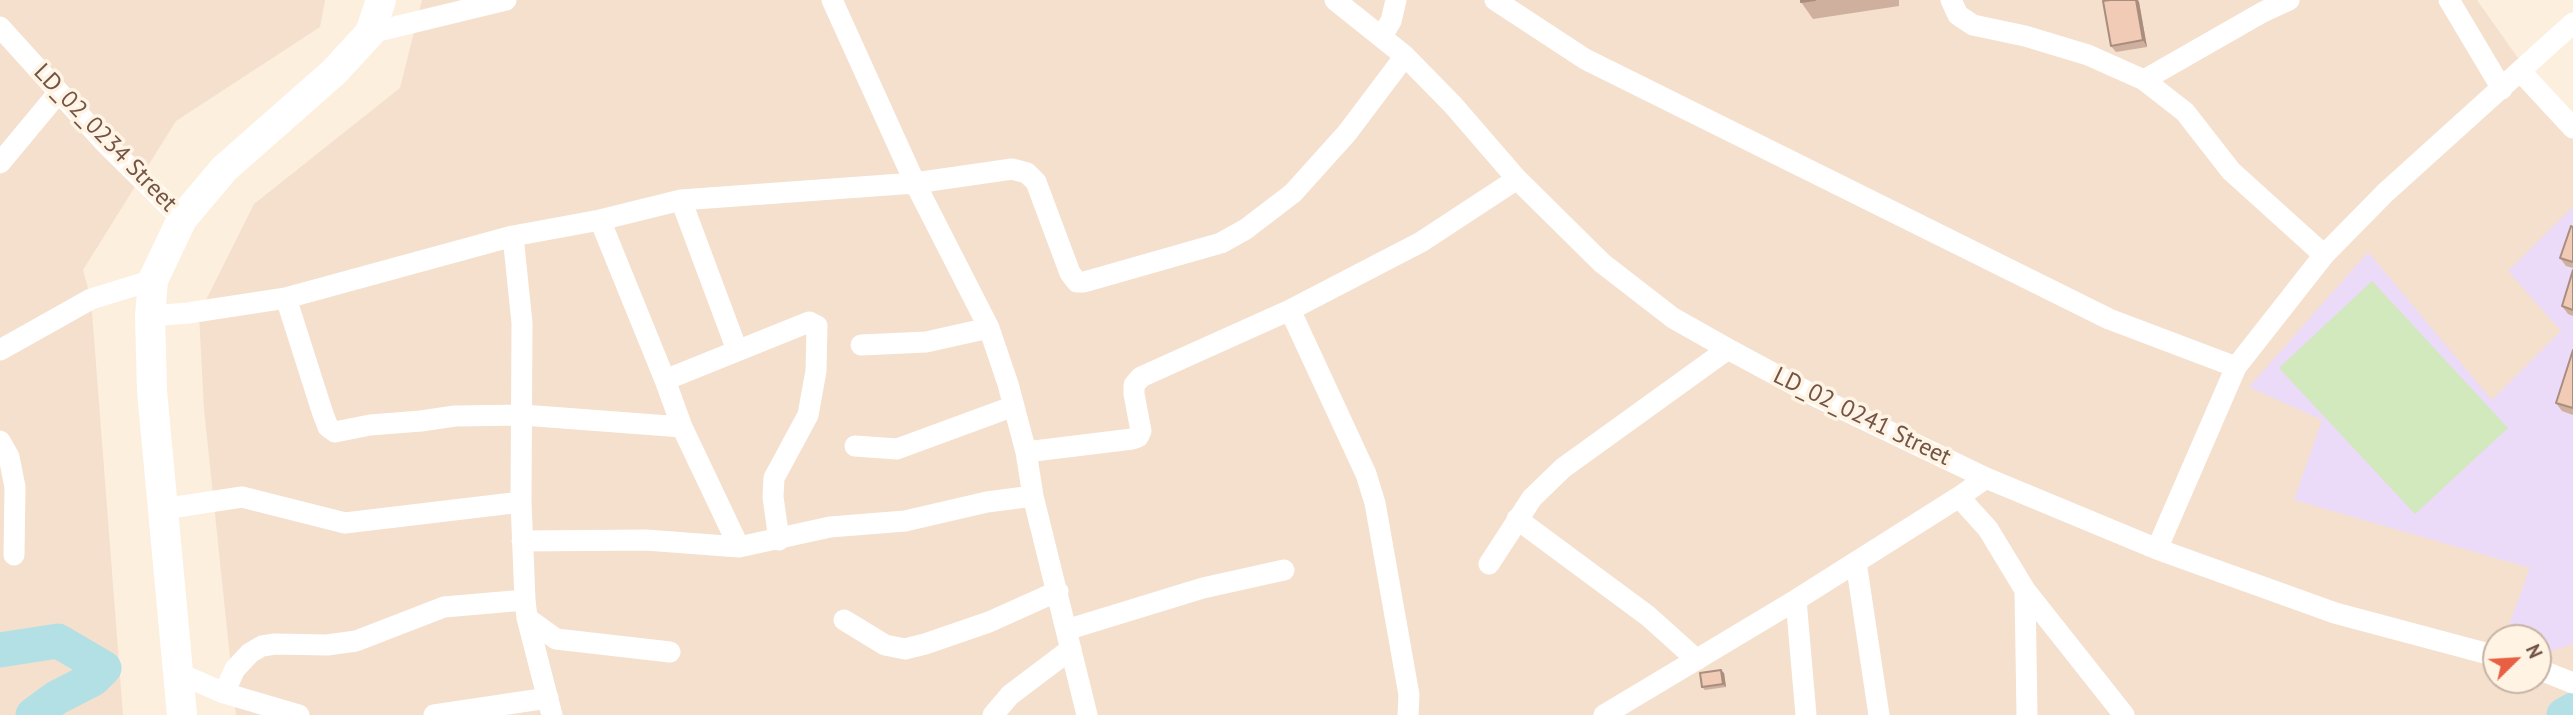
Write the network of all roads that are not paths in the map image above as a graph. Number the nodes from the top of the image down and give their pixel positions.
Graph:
1 (381, 0) edge
2 (506, 0) edge
3 (832, 0) edge
4 (1335, 0) edge
5 (1396, 0) edge
6 (1495, 0) edge
7 (1951, 0) edge
8 (2289, 0) edge
9 (2449, 0) edge
10 (2573, 23) edge
11 (0, 27) edge
12 (370, 33) junction
13 (1382, 36) junction
14 (1405, 55) junction
15 (2521, 72) junction
16 (2144, 80) junction
17 (2502, 89) junction
18 (59, 92) junction
19 (2573, 128) edge
20 (0, 163) edge
21 (1517, 179) junction
22 (915, 183) junction
23 (681, 200) junction
24 (182, 219) junction
25 (600, 220) junction
26 (513, 236) junction
27 (2324, 255) junction
28 (153, 281) junction
29 (286, 298) junction
30 (1290, 310) junction
31 (150, 316) junction
32 (989, 328) junction
33 (861, 345) dead end
34 (1728, 349) junction
35 (0, 350) edge
36 (737, 350) junction
37 (2236, 367) junction
38 (665, 380) junction
39 (1014, 406) junction
40 (523, 415) junction
41 (682, 427) junction
42 (0, 441) edge
43 (855, 446) dead end
44 (1026, 452) junction
45 (1986, 478) junction
46 (1033, 496) junction
47 (1959, 497) junction
48 (521, 502) junction
49 (163, 509) junction
50 (1517, 519) junction
51 (779, 540) junction
52 (522, 541) junction
53 (739, 547) junction
54 (2157, 549) junction
55 (13, 555) dead end
56 (1856, 562) junction
57 (1489, 564) dead end
58 (1284, 570) dead end
59 (2025, 590) junction
60 (1058, 591) junction
61 (1796, 600) junction
62 (526, 609) junction
63 (844, 620) dead end
64 (1068, 639) junction
65 (670, 652) dead end
66 (2482, 652) edge
67 (1697, 660) junction
68 (178, 673) junction
69 (2552, 675) edge
70 (2573, 682) edge
71 (224, 693) junction
72 (550, 707) edge
73 (288, 714) edge
74 (181, 715) edge
75 (434, 715) edge
76 (993, 715) edge
77 (1087, 715) edge
78 (1408, 715) edge
79 (1604, 715) edge
80 (1806, 715) edge
81 (1879, 715) edge
82 (2027, 715) edge
83 (2124, 715) edge

1 - 12 main road
2 - 12 street
3 - 22 street
4 - 13 street, LD_02_0241 Street
5 - 13 street
6 - 37 street
7 - 16 street
8 - 16 street
9 - 17 street
10 - 15 street
11 - 18 street, LD_02_0234 Street
12 - 24 main road
13 - 14 street, LD_02_0241 Street
14 - 21 street, LD_02_0241 Street
14 - 22 street
15 - 17 street
15 - 19 street
16 - 27 street
17 - 27 street
18 - 20 street
18 - 24 street, LD_02_0234 Street
21 - 30 street
21 - 34 street, LD_02_0241 Street
22 - 23 street
22 - 32 street
23 - 25 street
23 - 36 street
24 - 28 main road
25 - 26 street
25 - 38 street
26 - 29 street
26 - 40 street
27 - 37 street
28 - 31 main road
28 - 35 street
29 - 31 street
29 - 40 street
30 - 44 street
30 - 78 street
31 - 49 main road
32 - 33 street
32 - 39 street
34 - 45 street, LD_02_0241 Street
34 - 50 street
36 - 38 street
36 - 51 street
37 - 54 street
38 - 41 street
39 - 43 street
39 - 44 street
40 - 41 street
40 - 48 street
41 - 53 street
42 - 55 street
44 - 46 street
45 - 47 street
45 - 54 street, LD_02_0241 Street
46 - 51 street
46 - 60 street
47 - 56 street
47 - 59 street
48 - 49 street
48 - 52 street
49 - 68 main road
50 - 57 street
50 - 67 street
51 - 53 street
52 - 53 street
52 - 62 street
54 - 66 street, LD_02_0241 Street
56 - 61 street
56 - 81 street
58 - 64 street
59 - 82 street
59 - 83 street
60 - 63 street
60 - 64 street
61 - 67 street
61 - 80 street
62 - 65 street
62 - 71 street
62 - 72 street
64 - 76 street
64 - 77 street
67 - 79 street
68 - 71 street
68 - 74 main road
69 - 70 street
71 - 73 street
72 - 75 street

